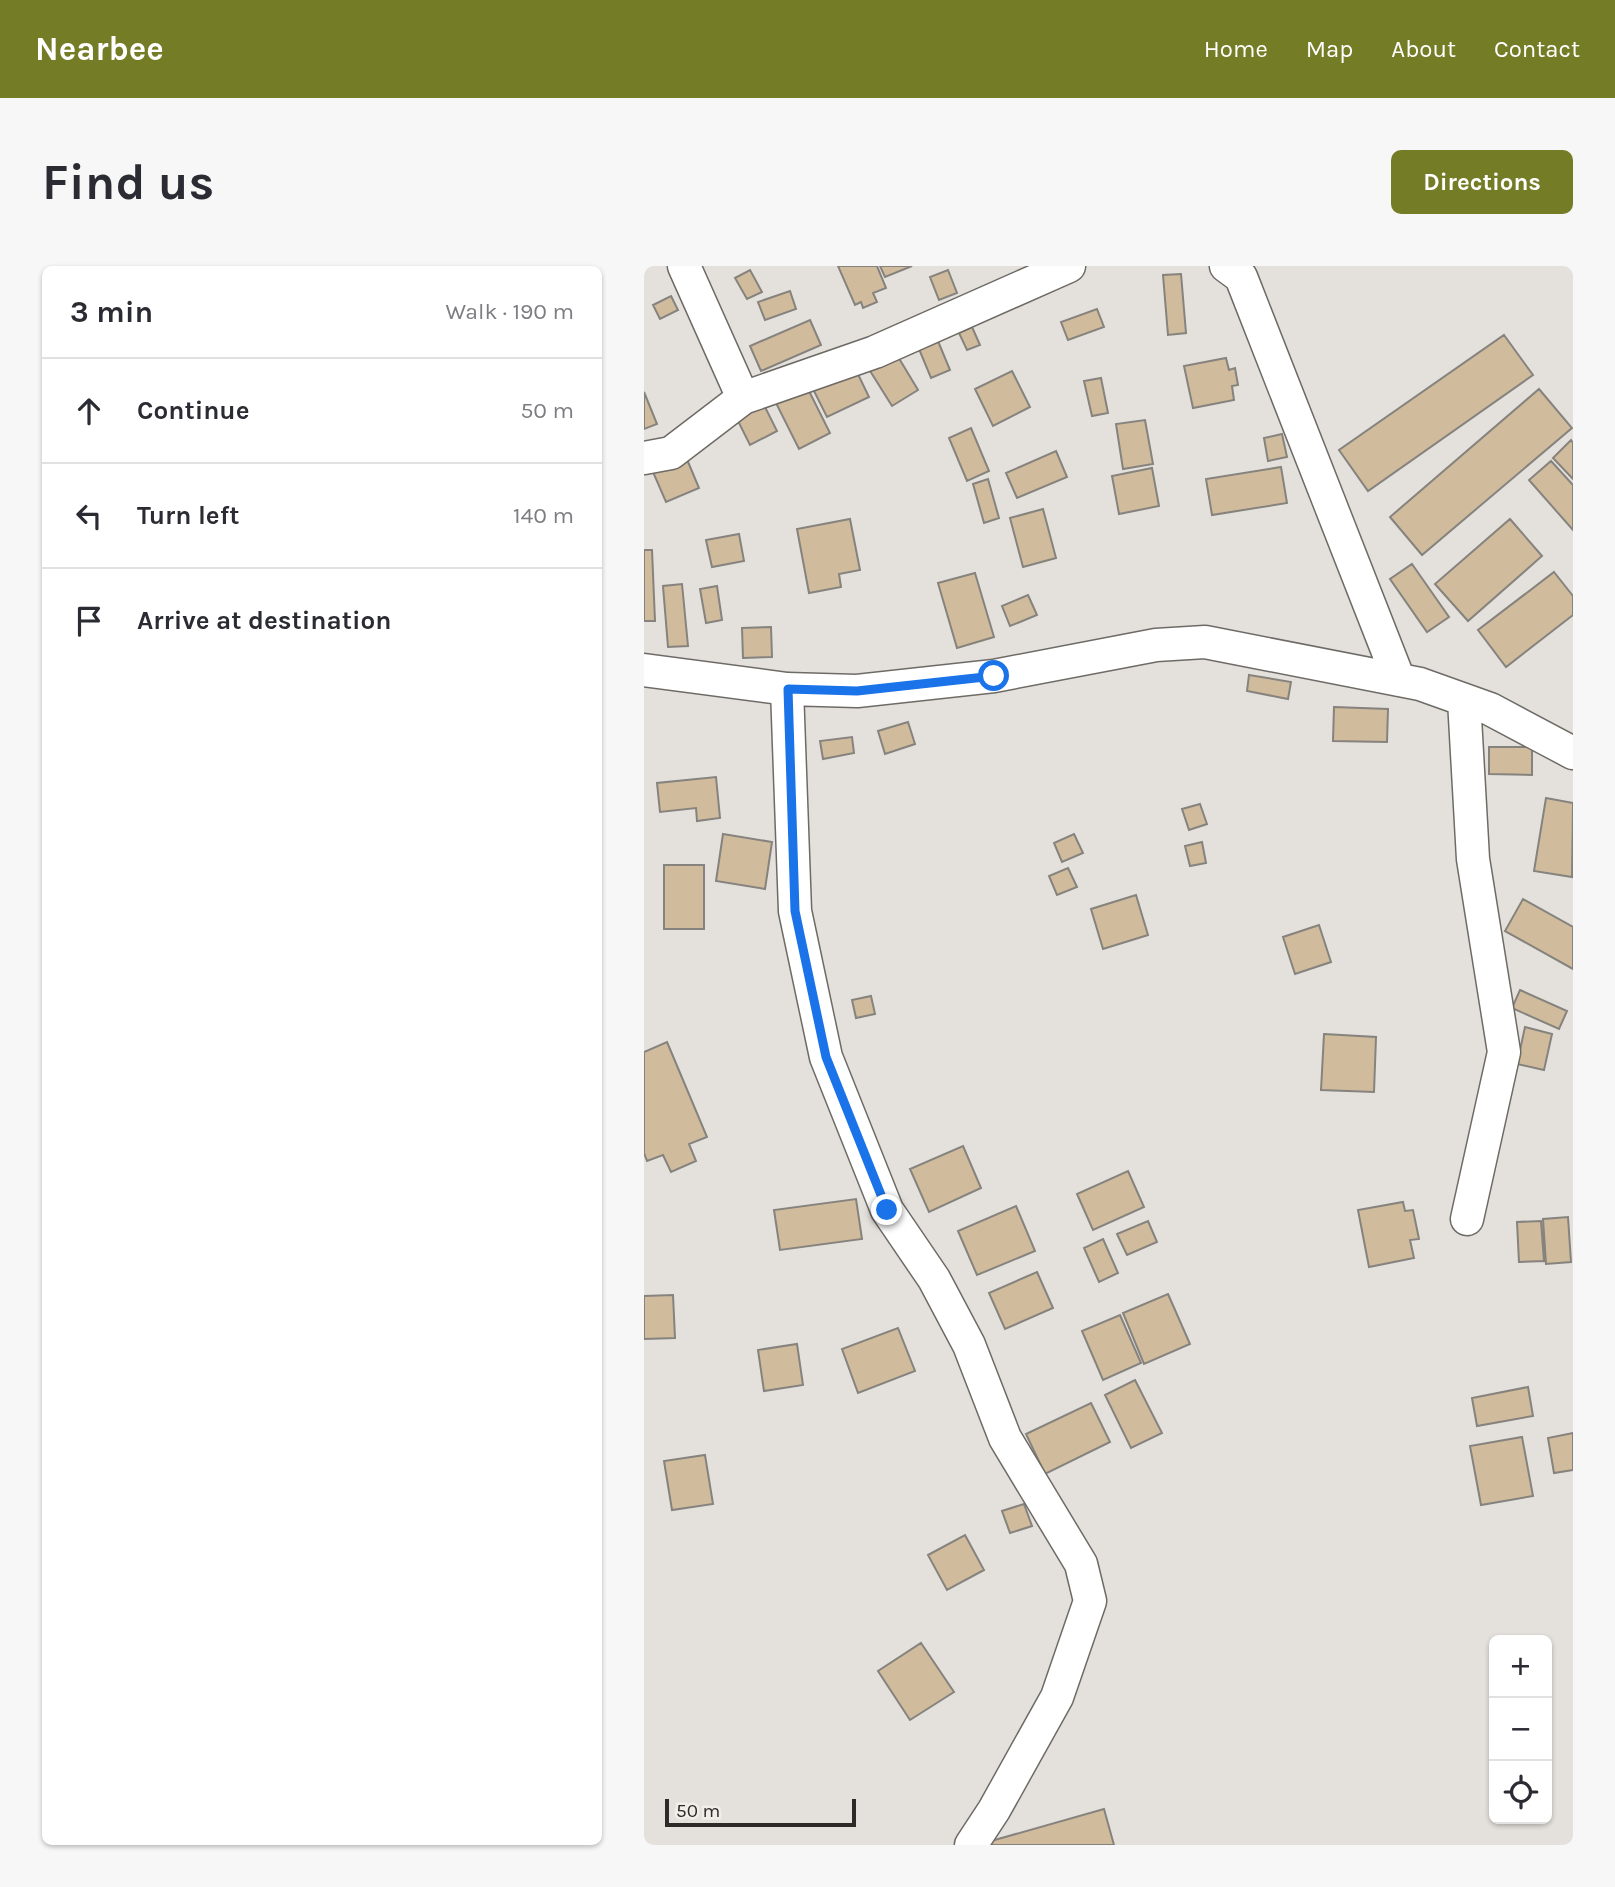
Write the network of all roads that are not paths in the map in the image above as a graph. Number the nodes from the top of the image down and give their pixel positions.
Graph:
1 (684, 266) edge
2 (1069, 266) edge
3 (1226, 266) edge
4 (743, 398) junction
5 (644, 458) edge
6 (644, 670) edge
7 (1399, 680) junction
8 (788, 689) junction
9 (1464, 700) junction
10 (1573, 753) edge
11 (1467, 1219) dead end
12 (971, 1845) edge

1 - 4 street
2 - 4 street
3 - 7 street
4 - 5 street
6 - 8 street
7 - 8 street
7 - 9 street
8 - 12 street
9 - 10 street
9 - 11 street

